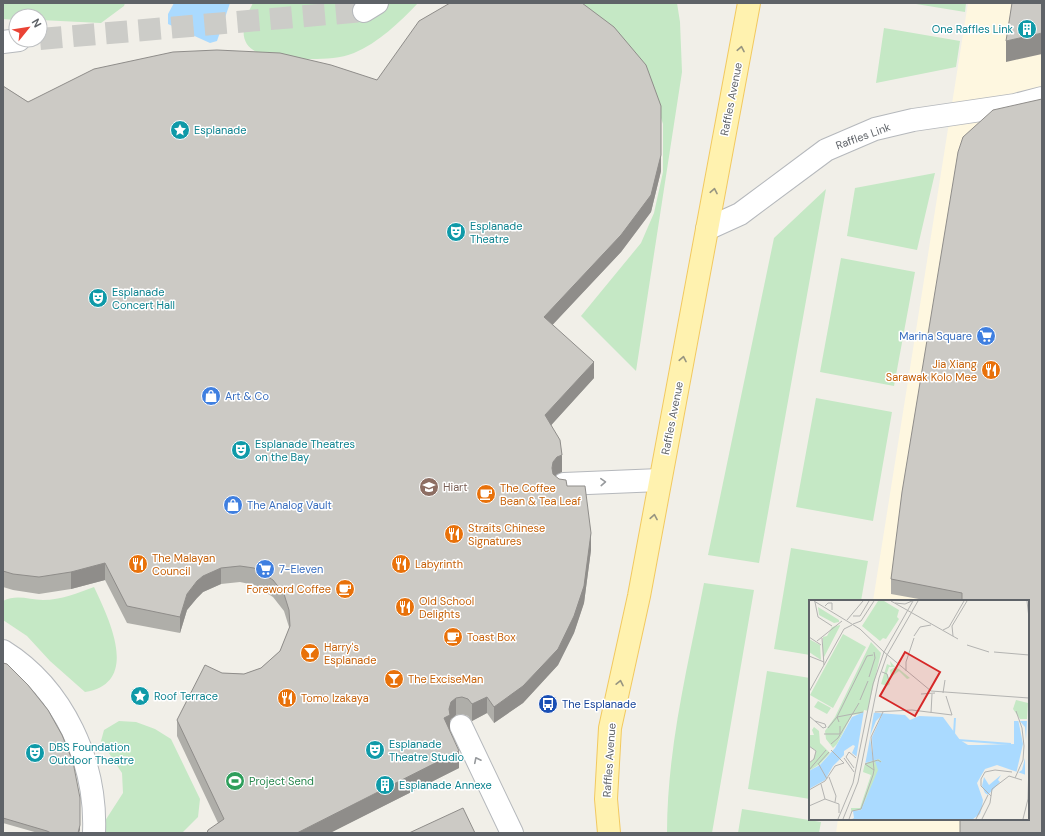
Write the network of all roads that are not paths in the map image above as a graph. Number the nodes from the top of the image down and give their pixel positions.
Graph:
1 (749, 3) edge
2 (1042, 98) edge
3 (707, 229) junction
4 (660, 480) junction
5 (564, 484) edge
6 (3, 651) edge
7 (461, 726) dead end
8 (94, 833) edge
9 (512, 833) edge
10 (608, 833) edge

3 -> 1 main road, Raffles Avenue
2 - 3 street, Raffles Link
4 -> 3 main road, Raffles Avenue
5 -> 4 street
10 -> 4 main road, Raffles Avenue
6 - 8 street
9 -> 7 street

